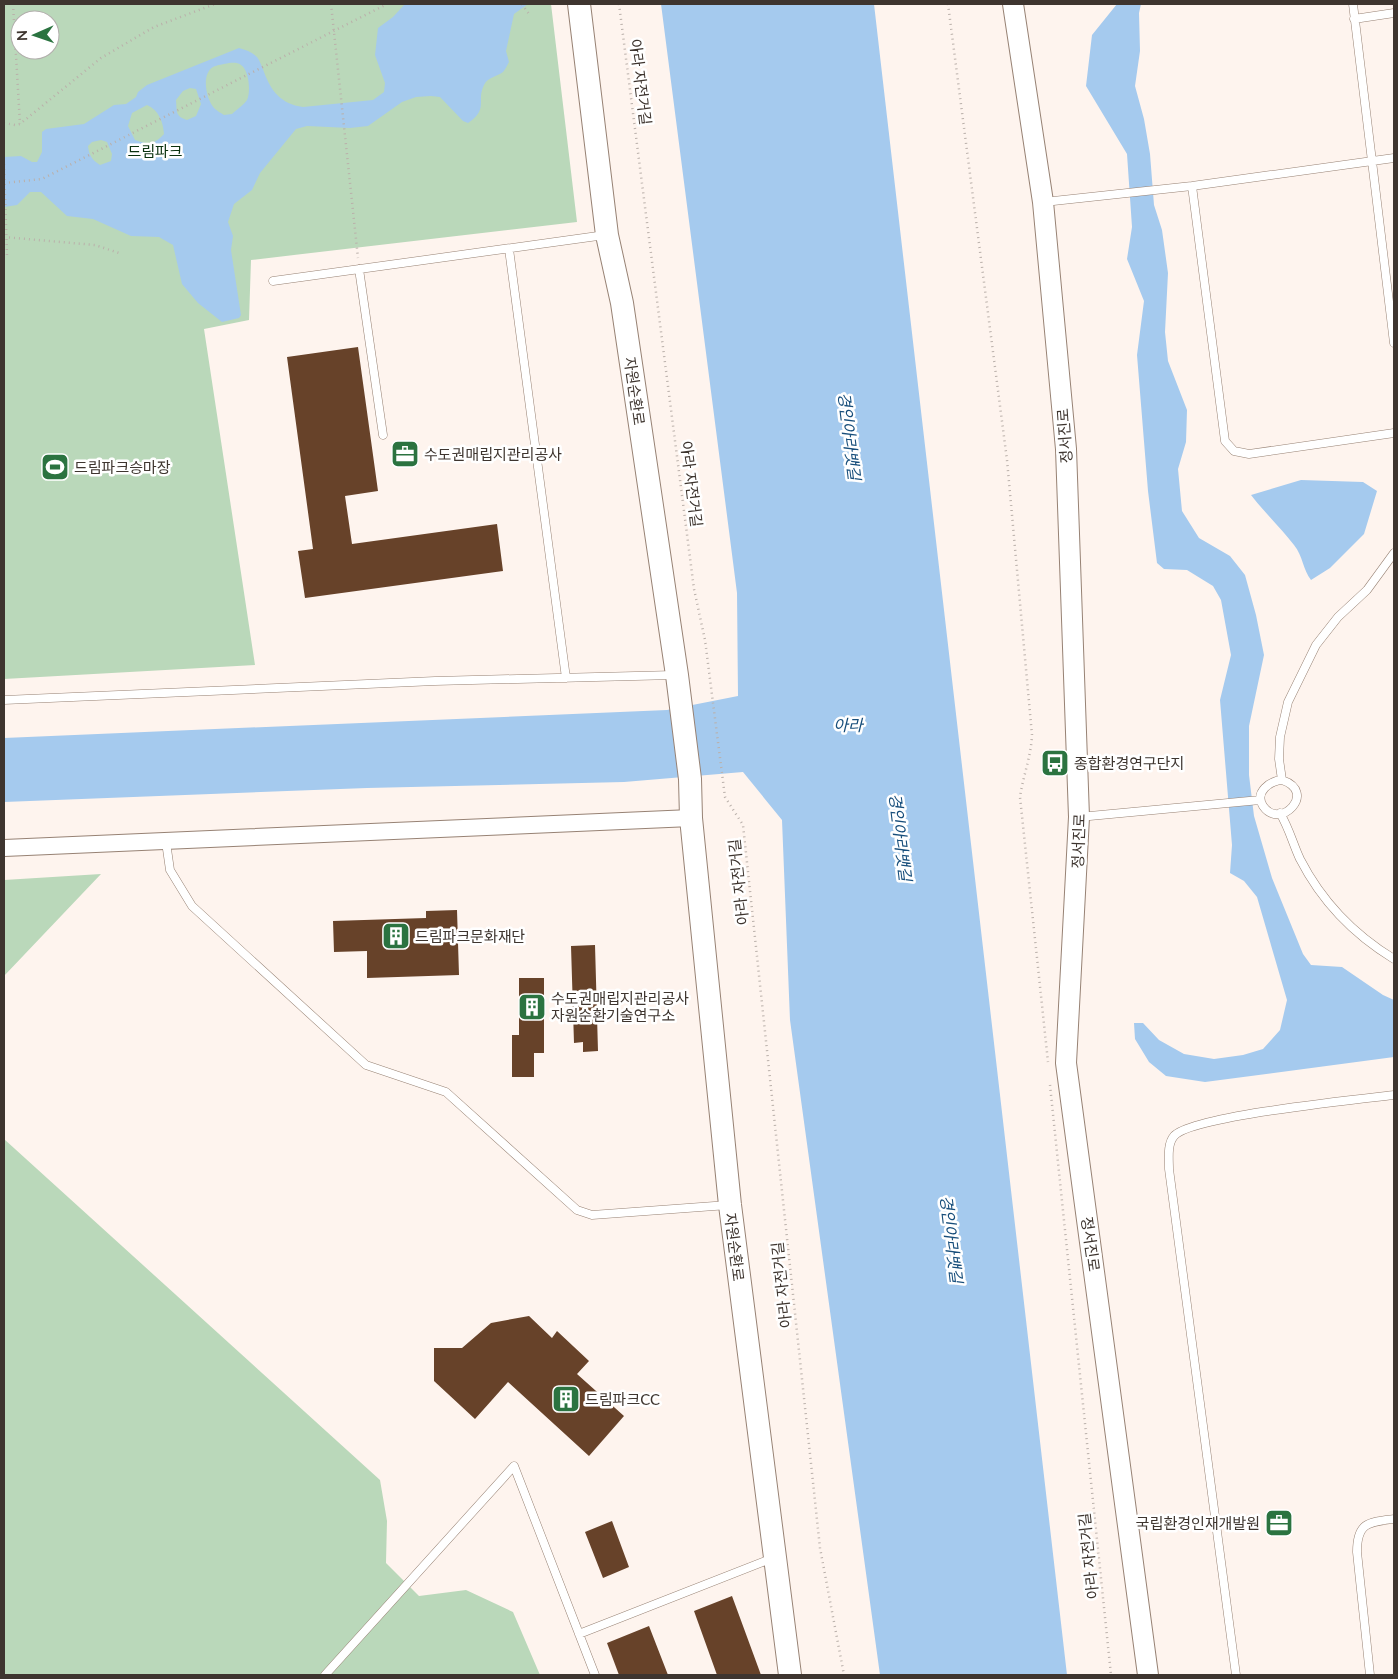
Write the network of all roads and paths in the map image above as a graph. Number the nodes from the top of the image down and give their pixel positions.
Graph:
1 (13, 4) edge
2 (215, 4) edge
3 (331, 4) edge
4 (387, 4) edge
5 (522, 4) edge
6 (579, 4) edge
7 (619, 4) edge
8 (948, 4) edge
9 (1013, 4) edge
10 (1353, 4) edge
11 (1394, 13) edge
12 (529, 14) dead end
13 (1354, 19) junction
14 (334, 31) junction
15 (4, 123) edge
16 (20, 124) junction
17 (1394, 158) edge
18 (1371, 161) junction
19 (4, 164) edge
20 (4, 183) edge
21 (1192, 186) junction
22 (1043, 202) junction
23 (607, 235) junction
24 (5, 237) edge
25 (509, 249) junction
26 (119, 253) dead end
27 (7, 256) dead end
28 (359, 269) junction
29 (273, 281) dead end
30 (1394, 343) edge
31 (1394, 433) edge
32 (383, 435) dead end
33 (1394, 553) edge
34 (566, 678) junction
35 (678, 681) junction
36 (4, 700) edge
37 (1282, 780) junction
38 (1260, 800) junction
39 (1280, 813) junction
40 (1080, 817) junction
41 (690, 818) junction
42 (166, 842) junction
43 (4, 848) edge
44 (1394, 959) edge
45 (1048, 1065) dead end
46 (1050, 1085) dead end
47 (1394, 1095) edge
48 (730, 1205) junction
49 (1394, 1519) edge
50 (774, 1557) junction
51 (579, 1634) junction
52 (325, 1675) edge
53 (595, 1675) edge
54 (790, 1675) edge
55 (844, 1675) edge
56 (1111, 1675) edge
57 (1148, 1675) edge
58 (1236, 1675) edge
59 (1370, 1675) edge

1 - 16 path
2 - 16 path
3 - 14 path
4 - 14 path
5 - 12 path
6 - 23 main road, 자원순환로
7 - 55 path, 아라 자전거길
8 - 45 path
9 - 22 street, 정서진로
10 - 13 lane
11 - 13 lane
13 - 18 lane
14 - 20 path
14 - 28 path
15 - 16 path
17 - 18 lane
18 - 21 lane
18 - 30 lane
19 - 20 path
20 - 24 path
21 - 22 lane
21 - 31 lane
22 - 40 street, 정서진로
23 - 25 lane
23 - 35 main road, 자원순환로
24 - 26 path
24 - 27 path
25 - 28 lane
25 - 34 lane
28 - 29 lane
28 - 32 lane
33 - 37 lane
34 - 35 lane
34 - 36 lane
35 - 41 main road, 자원순환로
37 - 38 lane
37 - 39 lane
38 - 39 lane
38 - 40 lane
39 - 44 lane
40 - 57 street, 정서진로
41 - 42 street
41 - 48 main road, 자원순환로
42 - 43 street
42 - 48 lane
46 - 56 path, 아라 자전거길
47 - 58 lane
48 - 50 main road, 자원순환로
49 - 59 lane
50 - 51 lane
50 - 54 main road, 자원순환로
51 - 52 lane
51 - 53 lane

